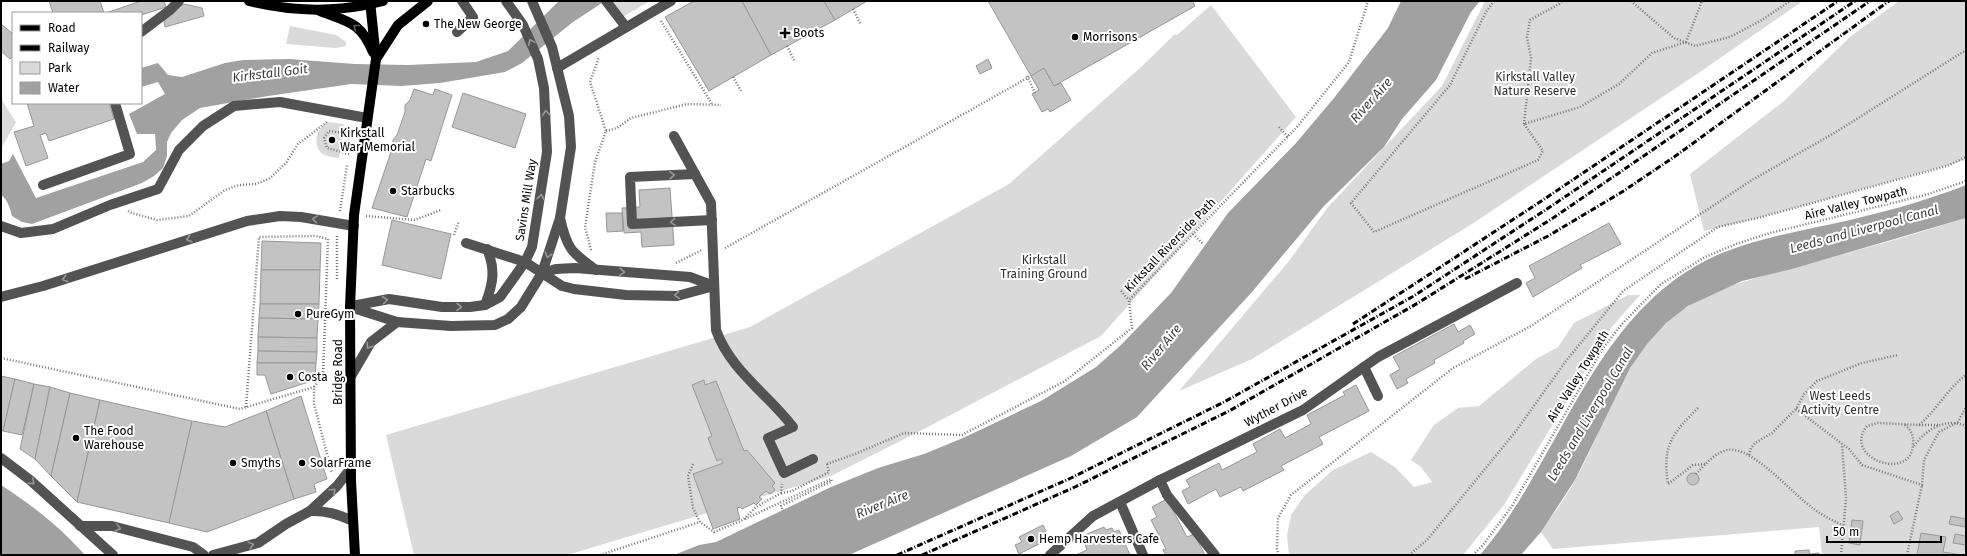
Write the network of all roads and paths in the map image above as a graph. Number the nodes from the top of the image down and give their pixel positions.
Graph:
1 (179, 1) edge
2 (249, 1) edge
3 (428, 1) edge
4 (462, 1) edge
5 (506, 1) edge
6 (532, 1) edge
7 (671, 1) edge
8 (1368, 1) edge
9 (1494, 1) edge
10 (1562, 1) edge
11 (1631, 1) edge
12 (1702, 1) edge
13 (1790, 1) edge
14 (376, 2) edge
15 (609, 5) edge
16 (853, 9) dead end
17 (316, 10) junction
18 (655, 10) junction
19 (861, 25) dead end
20 (626, 27) junction
21 (142, 31) edge
22 (457, 32) dead end
23 (1686, 42) junction
24 (787, 46) dead end
25 (593, 47) junction
26 (1966, 50) edge
27 (376, 59) junction
28 (795, 62) dead end
29 (557, 68) junction
30 (1027, 76) junction
31 (1031, 76) dead end
32 (733, 77) dead end
33 (741, 92) dead end
34 (1035, 93) dead end
35 (115, 104) edge
36 (712, 104) junction
37 (721, 105) dead end
38 (346, 114) junction
39 (367, 118) junction
40 (1524, 124) junction
41 (1279, 127) dead end
42 (606, 131) junction
43 (352, 134) dead end
44 (674, 136) dead end
45 (1288, 137) junction
46 (349, 154) dead end
47 (1966, 157) edge
48 (695, 174) junction
49 (1966, 181) edge
50 (42, 185) dead end
51 (118, 202) junction
52 (441, 210) dead end
53 (354, 215) junction
54 (560, 218) junction
55 (712, 220) junction
56 (460, 221) dead end
57 (1, 226) edge
58 (354, 226) junction
59 (1193, 234) junction
60 (454, 235) dead end
61 (466, 243) dead end
62 (1203, 244) dead end
63 (487, 249) junction
64 (713, 249) junction
65 (592, 254) dead end
66 (525, 262) junction
67 (672, 265) dead end
68 (597, 270) junction
69 (542, 273) junction
70 (1517, 283) dead end
71 (714, 286) junction
72 (1121, 291) dead end
73 (1, 297) edge
74 (1128, 300) junction
75 (485, 305) junction
76 (350, 307) junction
77 (397, 322) junction
78 (1898, 356) dead end
79 (1, 358) edge
80 (1364, 367) junction
81 (1966, 375) edge
82 (350, 378) junction
83 (314, 387) junction
84 (1378, 396) dead end
85 (314, 404) dead end
86 (246, 407) junction
87 (1966, 407) edge
88 (1698, 408) dead end
89 (1796, 409) junction
90 (1958, 422) junction
91 (1919, 424) junction
92 (1947, 424) junction
93 (1905, 425) junction
94 (1966, 426) edge
95 (1842, 444) junction
96 (1913, 446) junction
97 (1749, 455) junction
98 (1, 458) edge
99 (813, 459) dead end
100 (693, 464) dead end
101 (1707, 464) junction
102 (351, 468) junction
103 (784, 473) junction
104 (1696, 474) dead end
105 (1160, 480) junction
106 (1922, 485) junction
107 (781, 493) junction
108 (1120, 502) junction
109 (310, 511) junction
110 (783, 511) dead end
111 (742, 520) junction
112 (353, 521) junction
113 (700, 522) junction
114 (80, 526) junction
115 (1844, 526) junction
116 (113, 555) edge
117 (204, 555) edge
118 (213, 555) edge
119 (355, 555) edge
120 (600, 555) edge
121 (1050, 555) edge
122 (1143, 555) edge
123 (1215, 555) edge
124 (1280, 555) edge
125 (1409, 555) edge
126 (1473, 555) edge
127 (1841, 555) edge
128 (1907, 555) edge

1 - 21 street
2 - 17 main road
3 - 27 main road
4 - 22 street
66 -> 5 street, Savins Mill Way
6 - 29 street
7 - 18 street
8 - 45 path, Kirkstall Riverside Path
9 - 40 path
10 - 40 path
11 - 23 path
12 - 23 path
13 - 23 path
14 - 17 main road
14 - 27 main road, Bridge Road
15 - 20 street
16 - 19 path
27 -> 17 main road
18 - 20 street
18 - 36 path
20 - 25 street
23 - 40 path
24 - 28 path
25 - 29 street
25 - 42 path
26 - 124 path
27 - 39 main road, Bridge Road
29 - 54 street
30 - 31 path
30 - 34 path
30 - 64 path
32 - 33 path
35 - 50 street
36 - 37 path
36 - 42 path
38 - 39 street
38 - 51 path
38 - 51 street
39 - 53 main road, Bridge Road
41 - 45 path
42 - 65 path
43 - 46 path
44 - 48 street
45 - 59 path, Kirkstall Riverside Path
47 - 125 path
48 - 55 street
55 -> 48 street
49 - 126 path, Aire Valley Towpath
51 - 57 street
52 - 53 path
53 - 58 main road, Bridge Road
54 - 68 street
54 -> 69 street
55 - 64 street
56 - 60 path
58 -> 73 street
58 - 76 main road, Bridge Road
59 - 62 path
59 - 74 path, Kirkstall Riverside Path
61 - 63 street
63 - 66 street
63 - 75 street
64 - 67 path
64 - 71 street
66 - 69 street
66 - 75 street, Savins Mill Way
68 - 69 street
68 -> 71 street
71 -> 69 street
69 - 77 street
70 - 80 street, Wyther Drive
71 - 103 street
72 - 74 path
74 - 107 path, Kirkstall Riverside Path
76 -> 75 street, Savins Mill Way
76 - 77 street
76 - 82 main road, Bridge Road
77 -> 82 street
78 - 89 path
79 - 86 path
80 - 84 street
80 - 105 street, Wyther Drive
81 - 91 path
82 - 102 main road, Bridge Road
83 - 85 path
83 - 86 path
83 - 86 path
87 - 90 path
88 - 101 path
89 - 95 path
89 - 97 path
90 - 92 path
90 - 94 path
90 - 106 path
91 - 92 path
91 - 93 path
92 - 96 path
93 - 96 path
93 - 96 path
95 - 106 path
95 - 115 path
97 - 101 path
97 - 115 path
98 -> 114 street
99 - 103 street
100 - 113 path
101 - 104 path
109 -> 102 street
102 - 112 main road, Bridge Road
103 - 107 path
105 - 108 street, Wyther Drive
105 - 123 street
106 - 128 path
107 - 111 path
108 - 121 street, Wyther Drive
108 - 122 street
109 - 112 street
118 -> 109 street
110 - 111 path
111 - 113 path
112 - 119 main road, Bridge Road
113 - 120 path
114 - 116 street
114 -> 117 street
115 - 127 path

